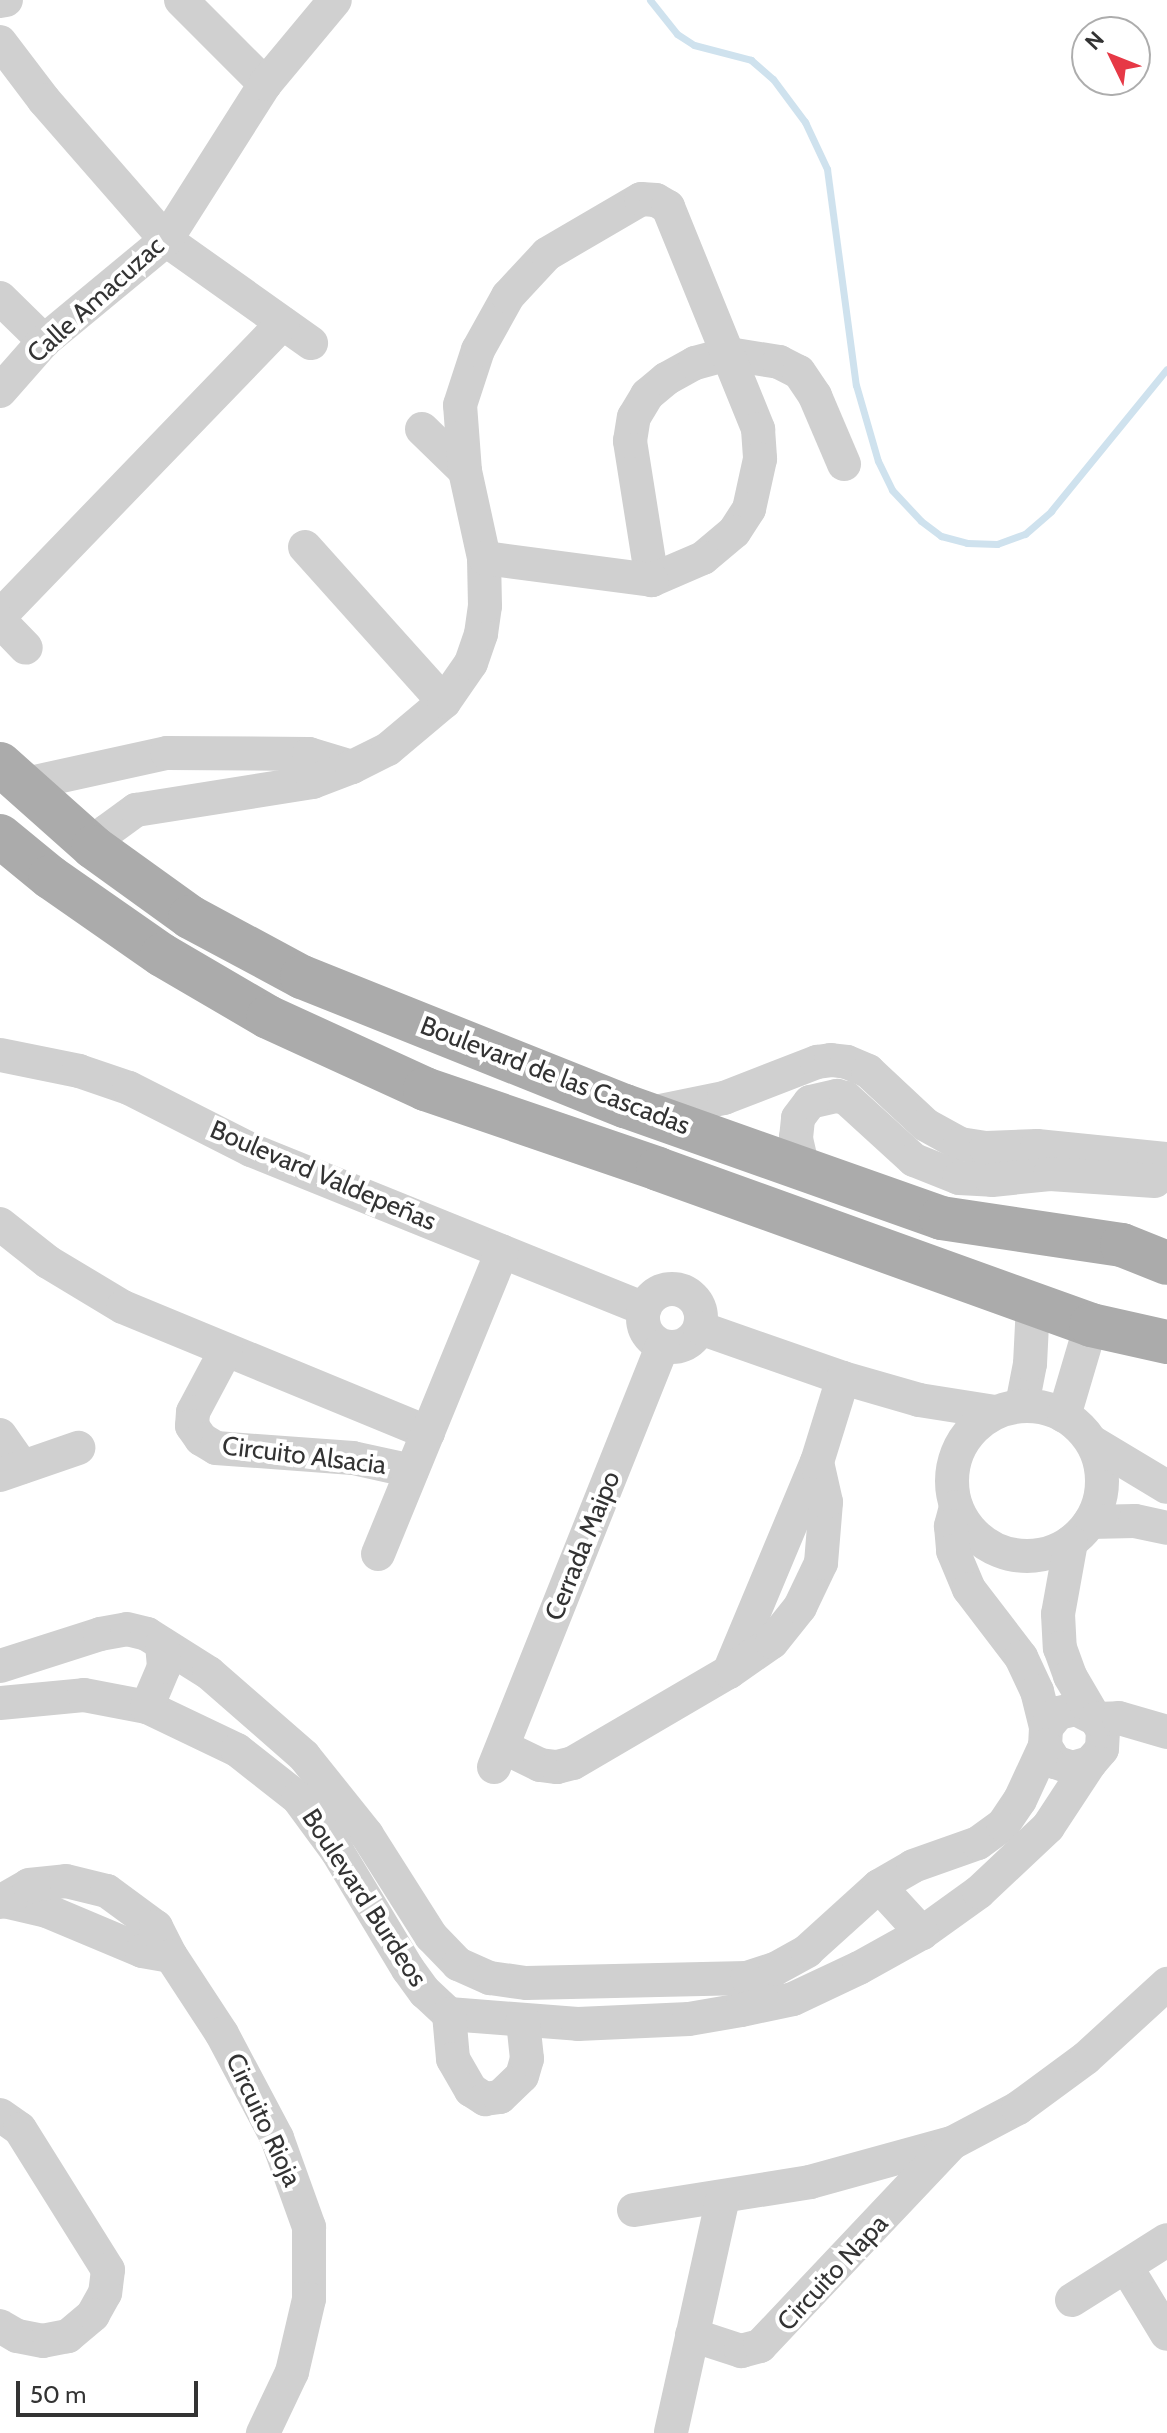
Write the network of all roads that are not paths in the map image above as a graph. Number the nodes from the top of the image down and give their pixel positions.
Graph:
1 (181, 0) edge
2 (335, 0) edge
3 (0, 42) edge
4 (265, 84) junction
5 (166, 240) junction
6 (0, 298) edge
7 (283, 323) junction
8 (44, 341) junction
9 (311, 343) dead end
10 (729, 354) junction
11 (0, 391) edge
12 (422, 429) dead end
13 (844, 464) dead end
14 (465, 471) junction
15 (305, 547) dead end
16 (484, 558) junction
17 (652, 580) junction
18 (0, 618) edge
19 (26, 648) dead end
20 (444, 702) junction
21 (352, 767) junction
22 (10, 775) edge
23 (0, 836) edge
24 (93, 847) junction
25 (0, 1055) edge
26 (646, 1114) junction
27 (1167, 1159) edge
28 (803, 1169) junction
29 (1167, 1182) edge
30 (0, 1224) edge
31 (1056, 1236) junction
32 (502, 1251) junction
33 (1167, 1263) edge
34 (1033, 1305) junction
35 (644, 1309) junction
36 (1091, 1325) junction
37 (700, 1328) junction
38 (1162, 1334) edge
39 (662, 1346) junction
40 (226, 1350) junction
41 (843, 1378) junction
42 (919, 1400) junction
43 (1009, 1409) junction
44 (1064, 1416) junction
45 (428, 1433) junction
46 (0, 1435) edge
47 (1092, 1442) junction
48 (78, 1448) dead end
49 (957, 1452) junction
50 (11, 1471) edge
51 (412, 1471) junction
52 (1167, 1487) edge
53 (956, 1507) junction
54 (1167, 1528) edge
55 (1081, 1532) junction
56 (378, 1554) dead end
57 (162, 1644) junction
58 (0, 1666) edge
59 (0, 1703) edge
60 (147, 1707) junction
61 (1167, 1732) edge
62 (1046, 1737) junction
63 (1095, 1737) junction
64 (879, 1886) junction
65 (2, 1901) edge
66 (412, 1907) junction
67 (382, 1928) junction
68 (922, 1933) junction
69 (1167, 1984) edge
70 (449, 2014) junction
71 (523, 2020) junction
72 (0, 2115) edge
73 (952, 2143) junction
74 (723, 2197) junction
75 (672, 2205) junction
76 (634, 2210) dead end
77 (712, 2237) junction
78 (1167, 2240) edge
79 (1127, 2268) junction
80 (1072, 2300) dead end
81 (0, 2326) edge
82 (1167, 2334) edge
83 (692, 2335) junction
84 (671, 2432) edge
85 (263, 2433) edge

1 - 4 street
2 - 4 street, Calle Amacuzac
3 - 5 street
4 - 5 street, Calle Amacuzac
5 - 7 street
5 - 8 street, Calle Amacuzac
6 - 8 street
7 - 9 street
7 - 18 street
8 - 11 street, Calle Amacuzac
10 - 13 street
10 - 14 street
10 - 17 street
10 - 17 street
12 - 14 street
14 - 16 street
15 - 20 street
16 - 17 street
16 - 20 street
18 - 19 street
20 - 21 street
21 - 22 street
21 - 24 street
22 - 24 main road, Boulevard de las Cascadas
23 - 34 main road, Boulevard de las Cascadas
24 - 26 main road, Boulevard de las Cascadas
25 - 32 street, Boulevard Valdepeñas
26 - 27 street
26 - 28 main road, Boulevard de las Cascadas
28 - 29 street
28 - 31 main road, Boulevard de las Cascadas
30 - 40 street, Circuito Alsacia
31 - 33 main road, Boulevard de las Cascadas
31 - 34 main road
32 - 35 street, Boulevard Valdepeñas
32 - 45 street, Circuito Alsacia
34 - 36 main road, Boulevard de las Cascadas
34 - 43 street
35 - 37 street
35 - 39 street
36 - 38 main road, Boulevard de las Cascadas
36 - 44 street
37 - 39 street
37 - 41 street
39 - 41 street, Cerrada Maipo
40 - 45 street, Circuito Alsacia
40 - 51 street, Circuito Alsacia
41 - 42 street
42 - 43 street
42 - 49 street
43 - 44 street
43 - 49 street
44 - 47 street
45 - 51 street, Circuito Alsacia
46 - 50 street
47 - 52 street
47 - 55 street
48 - 50 street
49 - 53 street
51 - 56 street, Circuito Alsacia
53 - 55 street
53 - 62 street
54 - 55 street
55 - 63 street
57 - 58 street, Boulevard Burdeos
57 - 60 street
57 - 66 street, Boulevard Burdeos
59 - 60 street, Boulevard Burdeos
60 - 67 street, Boulevard Burdeos
61 - 63 street
62 - 63 street
62 - 63 street
62 - 64 street, Boulevard Burdeos
63 - 68 street
64 - 66 street, Boulevard Burdeos
64 - 68 street
65 - 85 street, Circuito Rioja
66 - 67 street
67 - 70 street, Boulevard Burdeos
68 - 71 street
69 - 73 street, Circuito Napa
70 - 71 street
70 - 71 street
72 - 81 street
73 - 74 street, Circuito Napa
73 - 83 street, Circuito Napa
74 - 75 street, Circuito Napa
74 - 77 street
75 - 76 street, Circuito Napa
75 - 77 street
77 - 83 street
78 - 79 street
79 - 80 street
79 - 82 street
83 - 84 street

